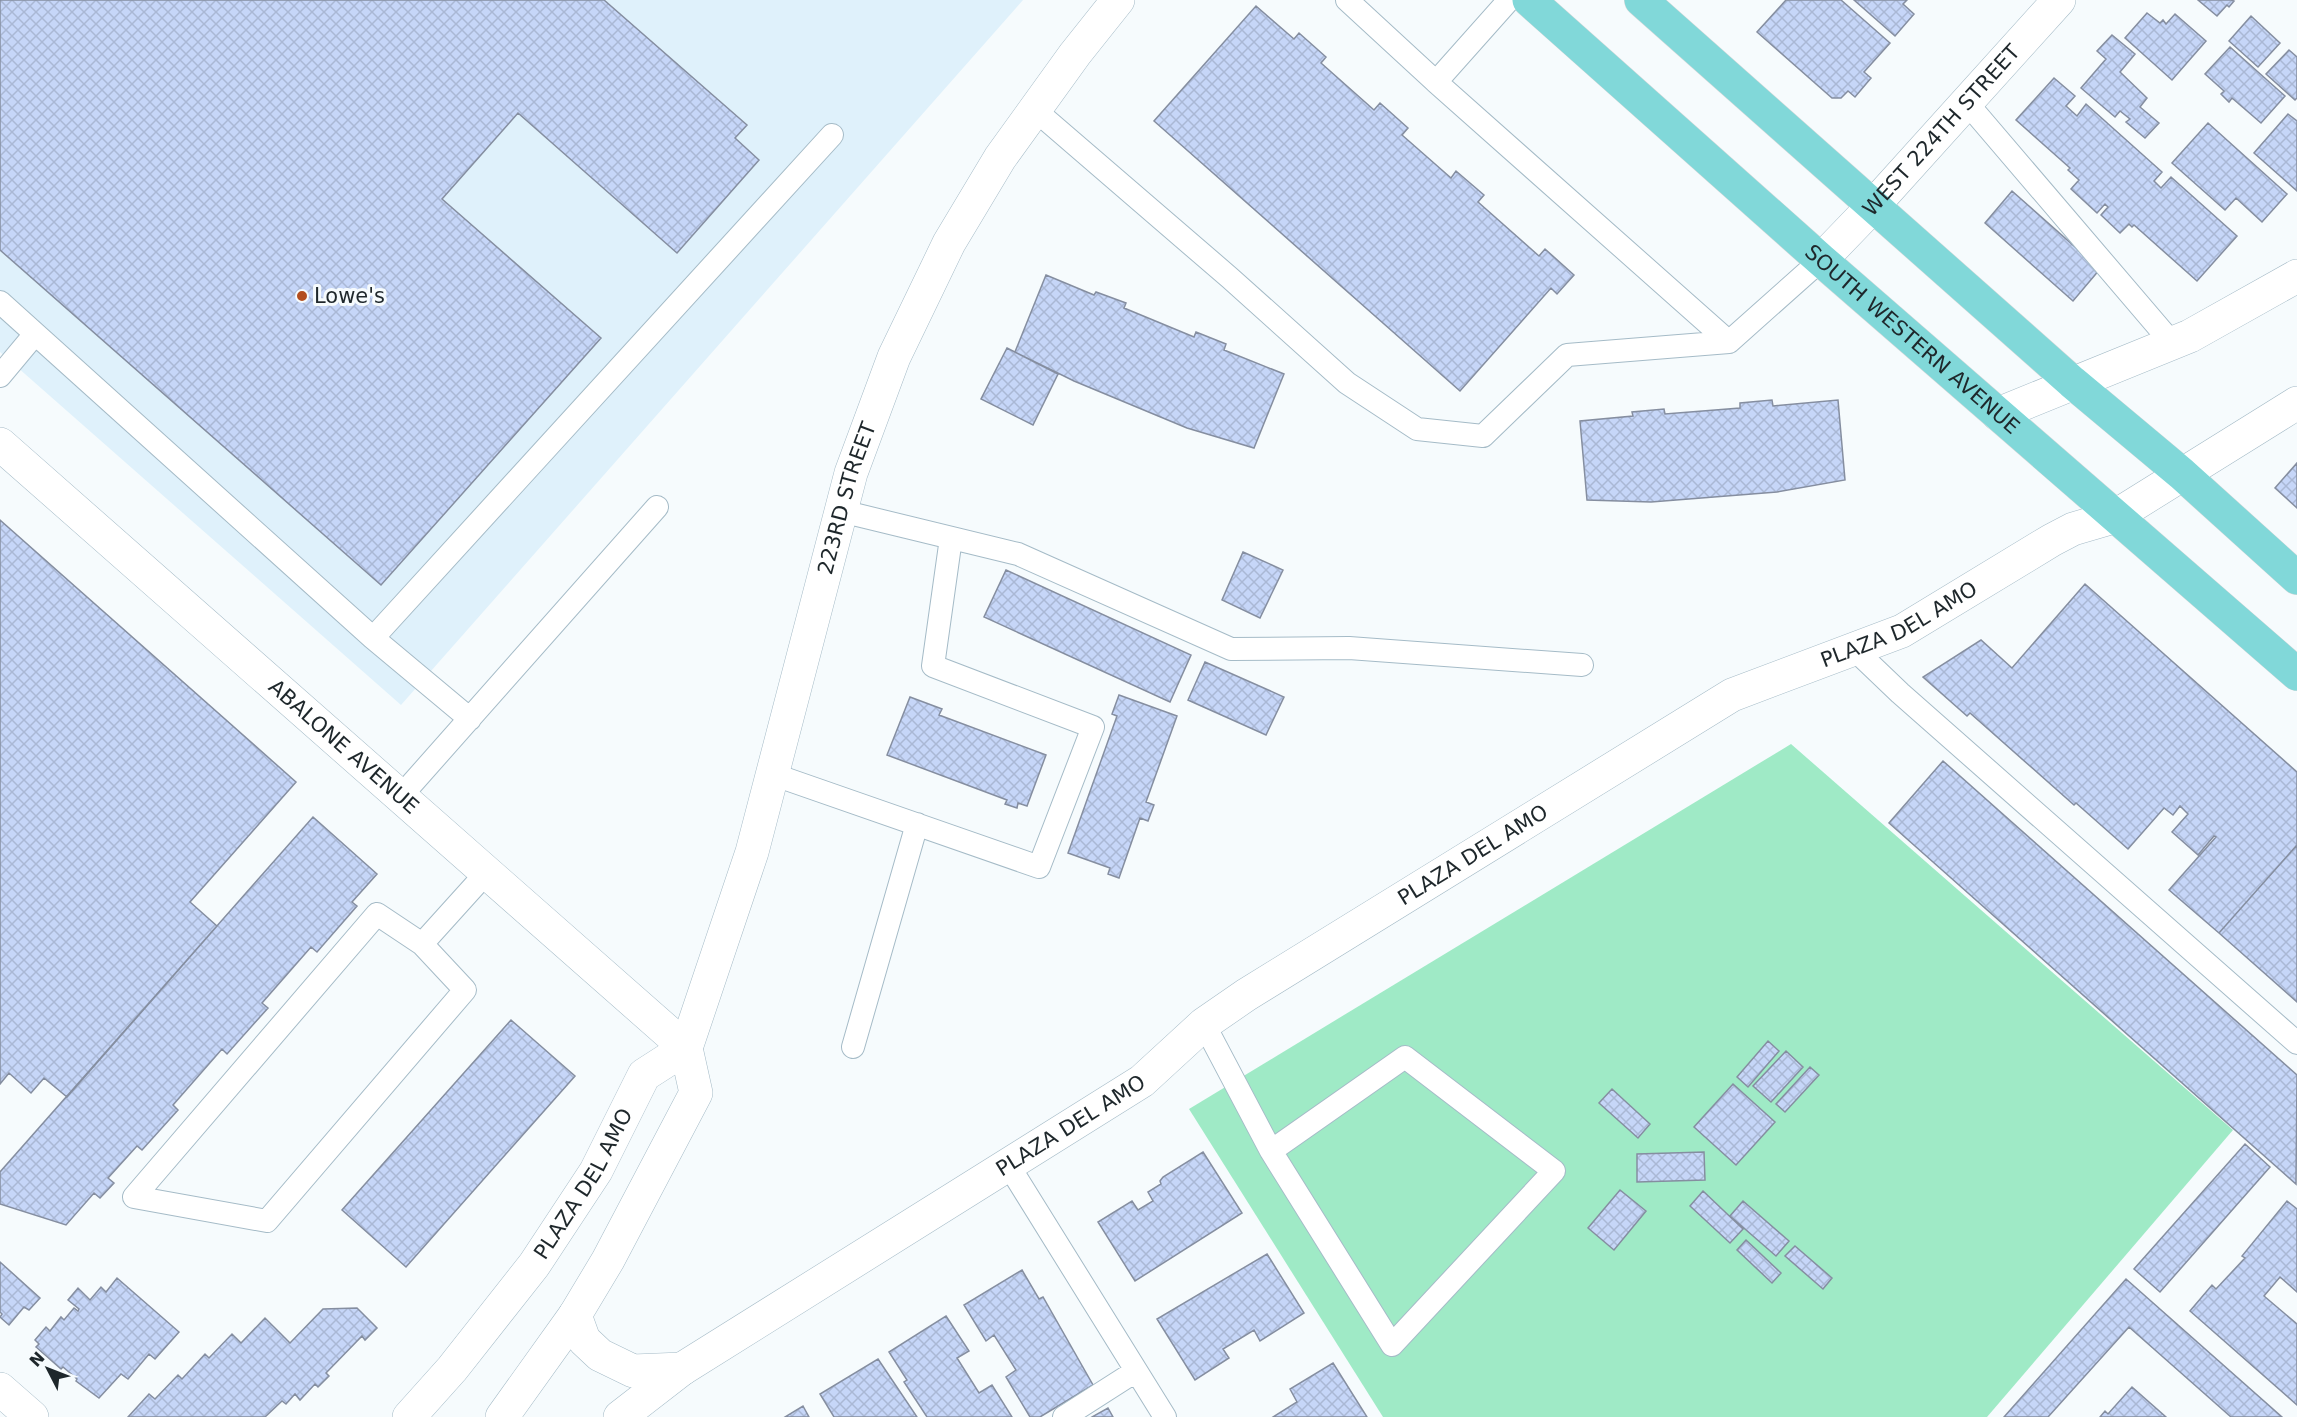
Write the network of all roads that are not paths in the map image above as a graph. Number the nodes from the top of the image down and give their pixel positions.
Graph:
1 (1118, 0) edge
2 (1347, 0) edge
3 (1509, 0) edge
4 (1529, 0) edge
5 (1641, 0) edge
6 (2060, 0) edge
7 (1436, 82) junction
8 (1967, 103) junction
9 (1035, 110) junction
10 (832, 135) dead end
11 (1873, 206) junction
12 (1821, 260) junction
13 (2297, 276) edge
14 (0, 302) edge
15 (36, 334) junction
16 (1729, 342) junction
17 (2172, 343) junction
18 (0, 376) edge
19 (2072, 382) junction
20 (2295, 408) edge
21 (1998, 414) junction
22 (0, 444) edge
23 (2182, 474) junction
24 (657, 507) dead end
25 (841, 511) junction
26 (2114, 517) junction
27 (951, 538) junction
28 (2297, 578) edge
29 (373, 638) junction
30 (1854, 649) junction
31 (1582, 665) dead end
32 (2297, 674) edge
33 (470, 719) junction
34 (772, 774) junction
35 (401, 796) junction
36 (917, 824) junction
37 (486, 872) junction
38 (422, 944) junction
39 (1204, 1024) junction
40 (2297, 1042) edge
41 (853, 1047) dead end
42 (686, 1048) junction
43 (1271, 1151) junction
44 (1009, 1166) junction
45 (575, 1315) junction
46 (682, 1369) junction
47 (1136, 1371) junction
48 (0, 1389) edge
49 (32, 1417) edge
50 (408, 1417) edge
51 (502, 1417) edge
52 (620, 1417) edge
53 (1064, 1417) edge
54 (1165, 1417) edge

1 - 9 street, 223RD STREET
2 - 7 lane
3 - 7 lane
4 - 12 main road, SOUTH WESTERN AVENUE
5 - 11 main road
6 - 8 street, WEST 224TH STREET
7 - 16 lane
8 - 11 street, WEST 224TH STREET
8 - 17 lane
9 - 16 lane
9 - 25 street, 223RD STREET
10 - 29 lane
11 - 12 street, WEST 224TH STREET
11 - 19 main road
12 - 16 lane
12 - 21 main road, SOUTH WESTERN AVENUE
13 - 17 street
14 - 15 lane
15 - 18 lane
15 - 29 lane
17 - 19 street
19 - 21 street
19 - 23 main road
20 - 23 street, PLAZA DEL AMO
21 - 26 main road, SOUTH WESTERN AVENUE
22 - 35 street, ABALONE AVENUE
23 - 26 street, PLAZA DEL AMO
23 - 28 main road
24 - 33 lane
25 - 27 lane
25 - 34 street, 223RD STREET
26 - 30 street, PLAZA DEL AMO
26 - 32 main road, SOUTH WESTERN AVENUE
27 - 31 lane
27 - 36 lane
29 - 33 lane
30 - 39 street, PLAZA DEL AMO
30 - 40 lane
33 - 35 lane
34 - 36 lane
34 - 42 street, 223RD STREET
35 - 37 street, ABALONE AVENUE
36 - 41 lane
37 - 38 lane
37 - 42 street, ABALONE AVENUE
38 - 38 lane
39 - 43 lane
39 - 44 street, PLAZA DEL AMO
42 - 45 street
42 - 50 street, PLAZA DEL AMO
43 - 43 lane
44 - 46 street, PLAZA DEL AMO
44 - 47 lane
45 - 46 street, PLAZA DEL AMO
45 - 51 street
46 - 52 street, PLAZA DEL AMO
47 - 53 lane
47 - 54 lane
48 - 49 street

